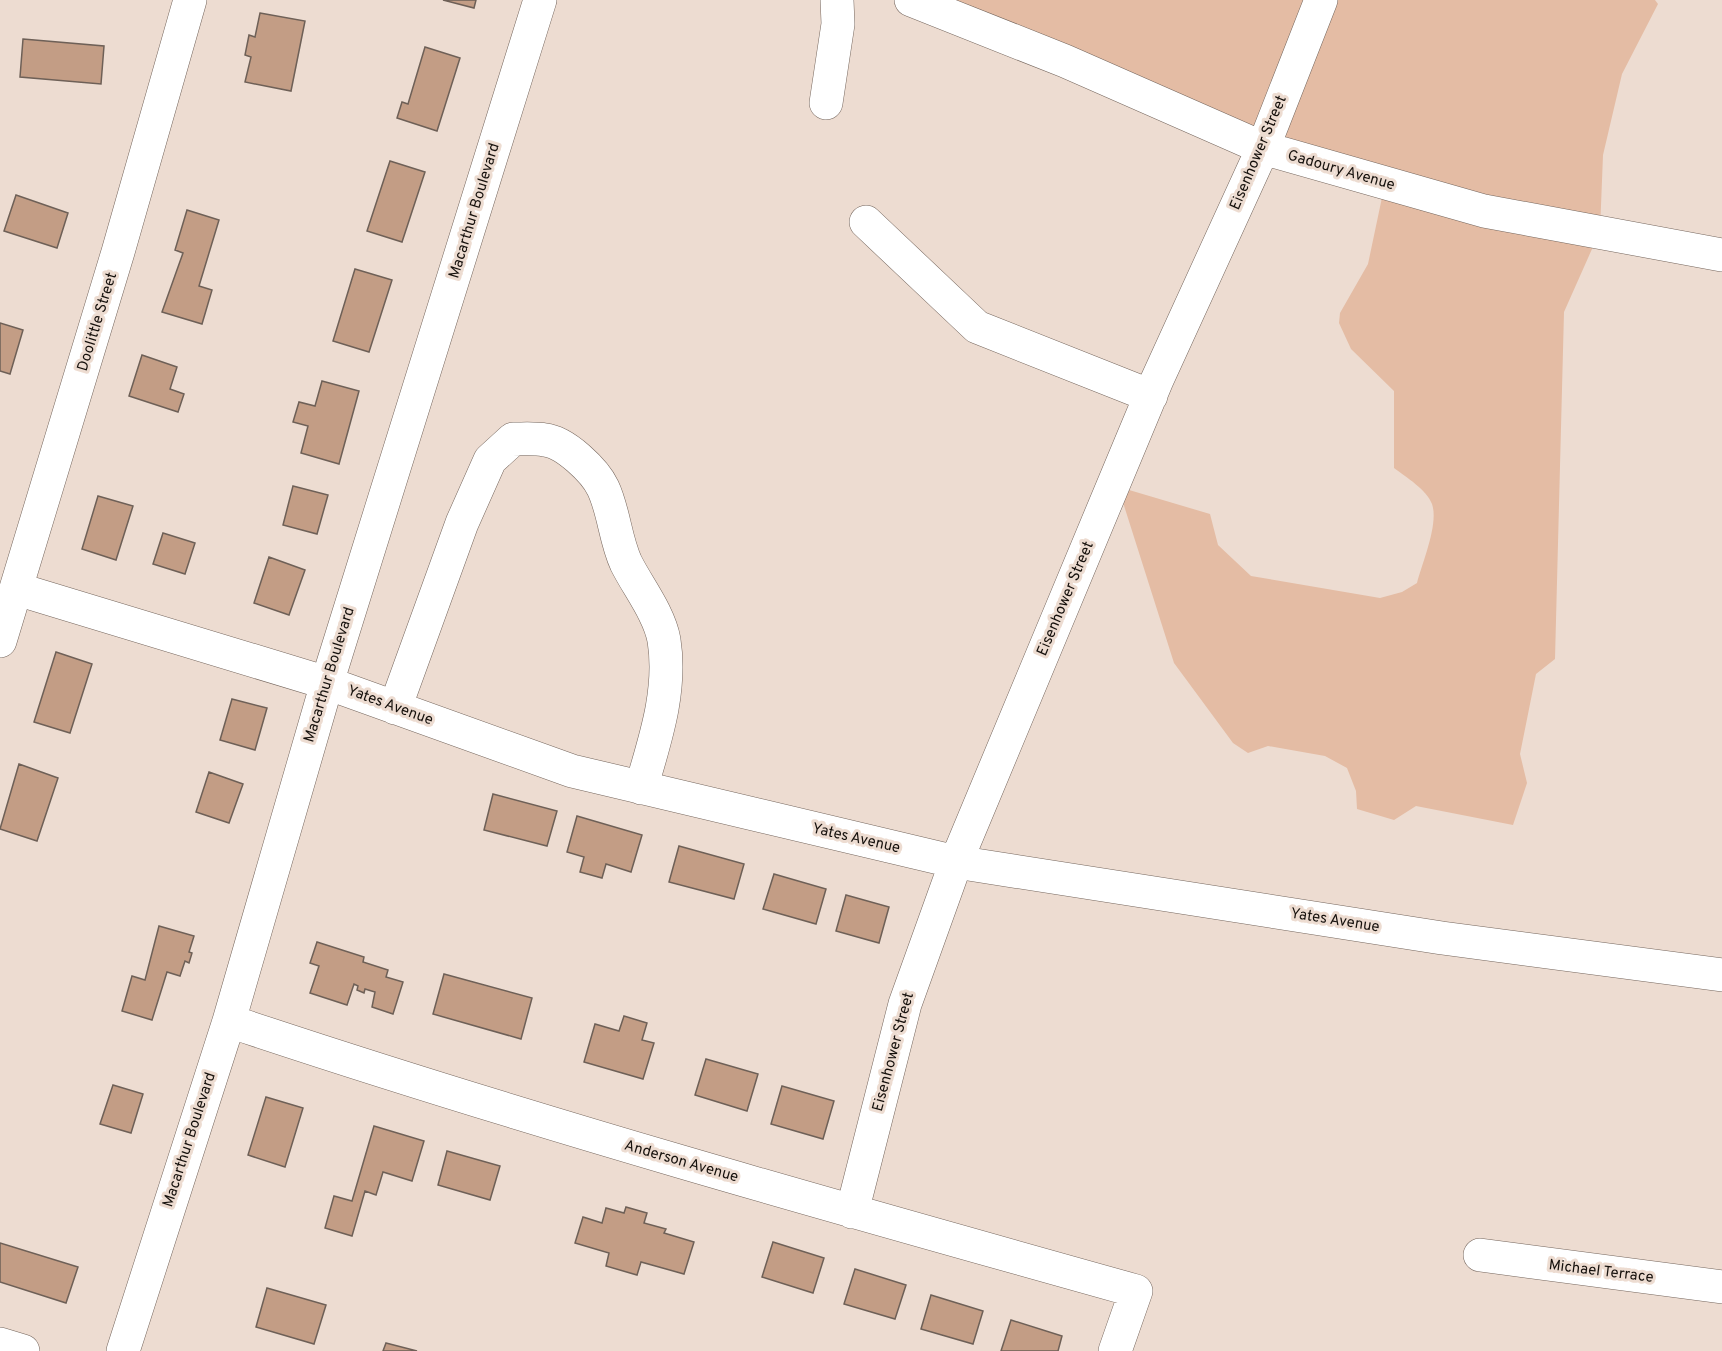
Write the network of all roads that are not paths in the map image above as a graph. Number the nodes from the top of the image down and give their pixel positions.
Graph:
1 (190, 0) edge
2 (540, 0) edge
3 (837, 0) edge
4 (911, 0) edge
5 (1321, 0) edge
6 (826, 103) dead end
7 (1263, 148) junction
8 (866, 222) dead end
9 (1722, 255) edge
10 (1151, 396) junction
11 (17, 589) junction
12 (0, 642) edge
13 (327, 683) junction
14 (395, 708) junction
15 (641, 788) junction
16 (956, 862) junction
17 (1722, 975) edge
18 (229, 1021) junction
19 (852, 1212) junction
20 (1480, 1255) dead end
21 (1722, 1287) edge
22 (0, 1344) edge
23 (23, 1351) edge
24 (123, 1351) edge
25 (1115, 1351) edge

1 - 11 street, Doolittle Street
2 - 13 street, Macarthur Boulevard
3 - 6 street
4 - 7 street, Gadoury Avenue
5 - 7 street, Eisenhower Street
7 - 9 street, Gadoury Avenue
7 - 10 street, Eisenhower Street
8 - 10 street
10 - 16 street, Eisenhower Street
11 - 12 street, Doolittle Street
11 - 13 street, Yates Avenue
13 - 14 street, Yates Avenue
13 - 18 street, Macarthur Boulevard
14 - 15 street, Yates Avenue
14 - 15 street
15 - 16 street, Yates Avenue
16 - 17 street, Yates Avenue
16 - 19 street, Eisenhower Street
18 - 19 street, Anderson Avenue
18 - 24 street, Macarthur Boulevard
19 - 25 street, Anderson Avenue
20 - 21 street, Michael Terrace
22 - 23 street

